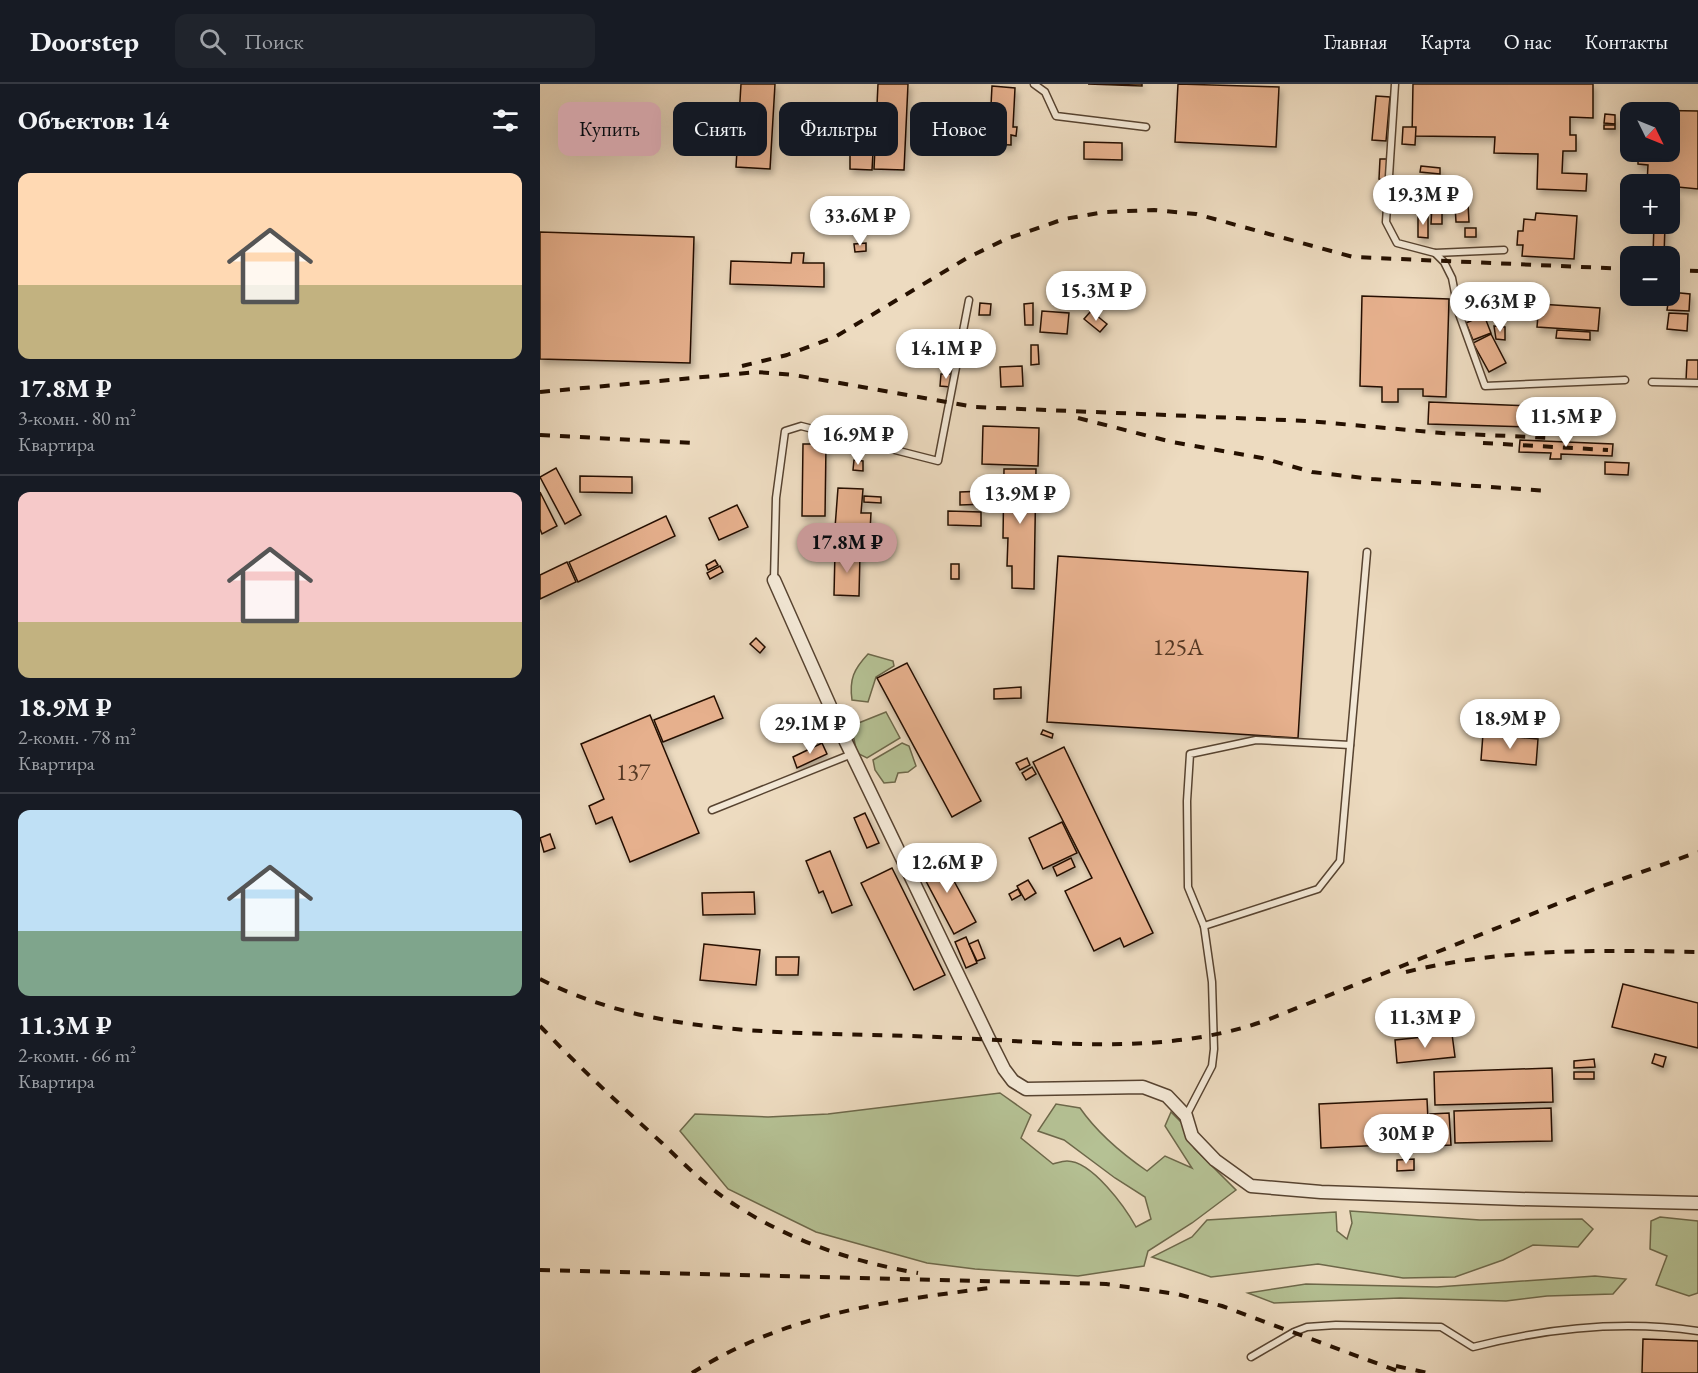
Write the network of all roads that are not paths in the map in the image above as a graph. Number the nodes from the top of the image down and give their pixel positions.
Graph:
1 (1034, 84) edge
2 (1395, 84) edge
3 (1146, 127) dead end
4 (1504, 250) dead end
5 (1435, 253) junction
6 (969, 300) dead end
7 (1625, 380) dead end
8 (1652, 382) dead end
9 (1698, 383) edge
10 (1367, 552) dead end
11 (774, 580) joint
12 (1350, 745) junction
13 (852, 754) junction
14 (712, 810) dead end
15 (1204, 926) junction
16 (1186, 1116) junction
17 (1698, 1203) edge
18 (1698, 1331) edge
19 (1251, 1357) dead end

1 - 3 lane
2 - 5 lane
4 - 5 lane
5 - 7 lane
6 - 11 lane
8 - 9 lane
10 - 12 lane
11 - 13 street
12 - 15 lane
12 - 15 lane
13 - 14 lane
13 - 16 street
15 - 16 lane
16 - 17 street
18 - 19 lane

